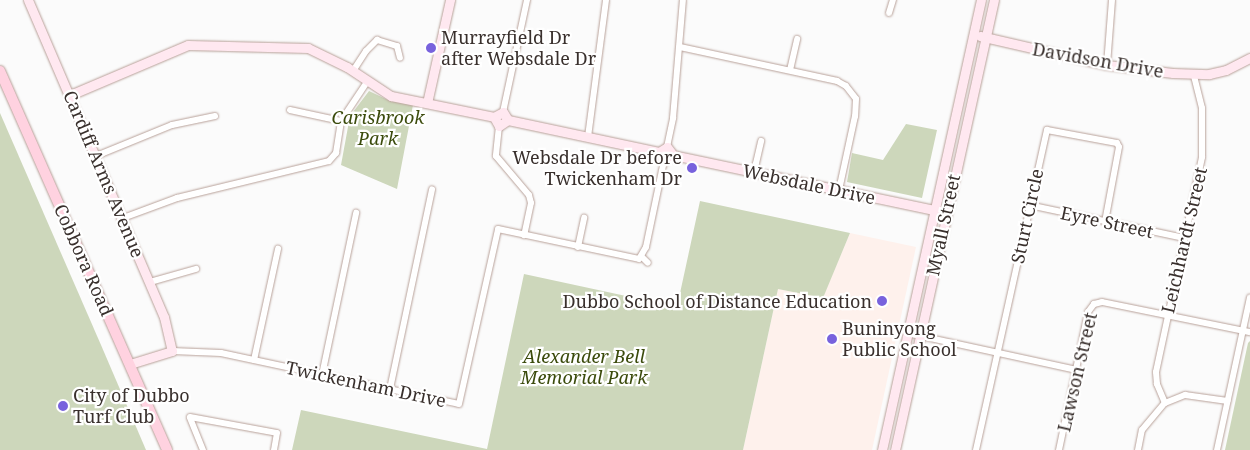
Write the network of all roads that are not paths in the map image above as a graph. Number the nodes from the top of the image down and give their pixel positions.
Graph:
1 (28, 0) edge
2 (450, 0) edge
3 (526, 0) edge
4 (606, 0) edge
5 (683, 0) edge
6 (893, 0) edge
7 (981, 0) edge
8 (994, 0) edge
9 (1112, 0) edge
10 (889, 13) dead end
11 (973, 34) junction
12 (986, 37) junction
13 (797, 39) dead end
14 (680, 47) junction
15 (400, 58) dead end
16 (1250, 58) edge
17 (1107, 65) junction
18 (0, 70) edge
19 (790, 70) junction
20 (353, 71) junction
21 (1194, 74) junction
22 (367, 82) junction
23 (70, 95) junction
24 (427, 103) junction
25 (290, 110) dead end
26 (503, 112) junction
27 (216, 116) dead end
28 (494, 117) junction
29 (508, 120) junction
30 (341, 121) junction
31 (499, 126) junction
32 (588, 137) junction
33 (761, 141) dead end
34 (667, 147) junction
35 (659, 152) junction
36 (673, 155) junction
37 (96, 156) junction
38 (664, 161) junction
39 (754, 172) junction
40 (432, 189) dead end
41 (839, 190) junction
42 (1029, 205) junction
43 (934, 210) junction
44 (946, 212) junction
45 (356, 213) dead end
46 (123, 218) junction
47 (584, 218) dead end
48 (1105, 222) junction
49 (524, 235) junction
50 (1184, 238) junction
51 (578, 247) junction
52 (278, 249) dead end
53 (642, 257) junction
54 (648, 263) dead end
55 (196, 269) dead end
56 (150, 282) junction
57 (1250, 298) edge
58 (1166, 315) junction
59 (1247, 331) edge
60 (907, 333) junction
61 (920, 336) junction
62 (172, 351) junction
63 (997, 352) junction
64 (254, 360) junction
65 (130, 364) junction
66 (1076, 370) junction
67 (322, 375) junction
68 (390, 389) junction
69 (1228, 401) junction
70 (1165, 403) junction
71 (167, 450) edge
72 (203, 450) edge
73 (274, 450) edge
74 (882, 450) edge
75 (895, 450) edge
76 (976, 450) edge
77 (1059, 450) edge
78 (1138, 450) edge
79 (1217, 450) edge

1 - 23 street, Cardiff Arms Avenue
2 - 24 street
3 - 26 street
4 - 32 street
5 - 14 street
6 - 10 street
7 - 11 street, Myall Street
8 - 12 street, Myall Street
9 - 17 street
11 - 12 street, Davidson Drive
11 - 43 street, Myall Street
12 - 17 street, Davidson Drive
12 - 44 street, Myall Street
13 - 19 street
14 - 19 street
14 - 34 street
15 - 20 street
16 - 21 street, Davidson Drive
17 - 21 street, Davidson Drive
18 - 65 main road, Cobbora Road
19 - 41 street
20 - 22 street
20 - 23 street
21 - 50 street, Leichhardt Street
22 - 24 street
22 - 30 street
23 - 37 street, Cardiff Arms Avenue
24 - 28 street
25 - 30 street
26 - 28 street
26 - 29 street
27 - 37 street
28 - 31 street
29 - 31 street
29 - 32 street
30 - 46 street
31 - 49 street
32 - 35 street
33 - 39 street
34 - 35 street
34 - 36 street
35 - 38 street
36 - 38 street
36 - 39 street, Websdale Drive
37 - 46 street, Cardiff Arms Avenue
38 - 53 street
39 - 41 street, Websdale Drive
40 - 68 street
41 - 43 street, Websdale Drive
42 - 48 street, Eyre Street
42 - 48 street, Sturt Circle
42 - 63 street, Sturt Circle
43 - 44 street, Websdale Drive
43 - 60 street, Myall Street
44 - 61 street, Myall Street
45 - 67 street
46 - 56 street, Cardiff Arms Avenue
47 - 51 street
48 - 50 street, Eyre Street
49 - 51 street, Twickenham Drive
49 - 68 street, Twickenham Drive
50 - 58 street, Leichhardt Street
51 - 53 street, Twickenham Drive
52 - 64 street
53 - 54 street
55 - 56 street
56 - 62 street, Cardiff Arms Avenue
57 - 59 street
58 - 59 street, Lawson Street
58 - 66 street, Lawson Street
58 - 70 street, Leichhardt Street
59 - 69 street
60 - 61 street
60 - 74 street, Myall Street
61 - 63 street
61 - 75 street, Myall Street
62 - 64 street, Twickenham Drive
62 - 65 street, Twickenham Drive
63 - 66 street
63 - 76 street, Sturt Circle
64 - 67 street, Twickenham Drive
65 - 71 main road, Cobbora Road
66 - 77 street, Lawson Street
67 - 68 street, Twickenham Drive
69 - 70 street
69 - 79 street
70 - 78 street
72 - 73 street

